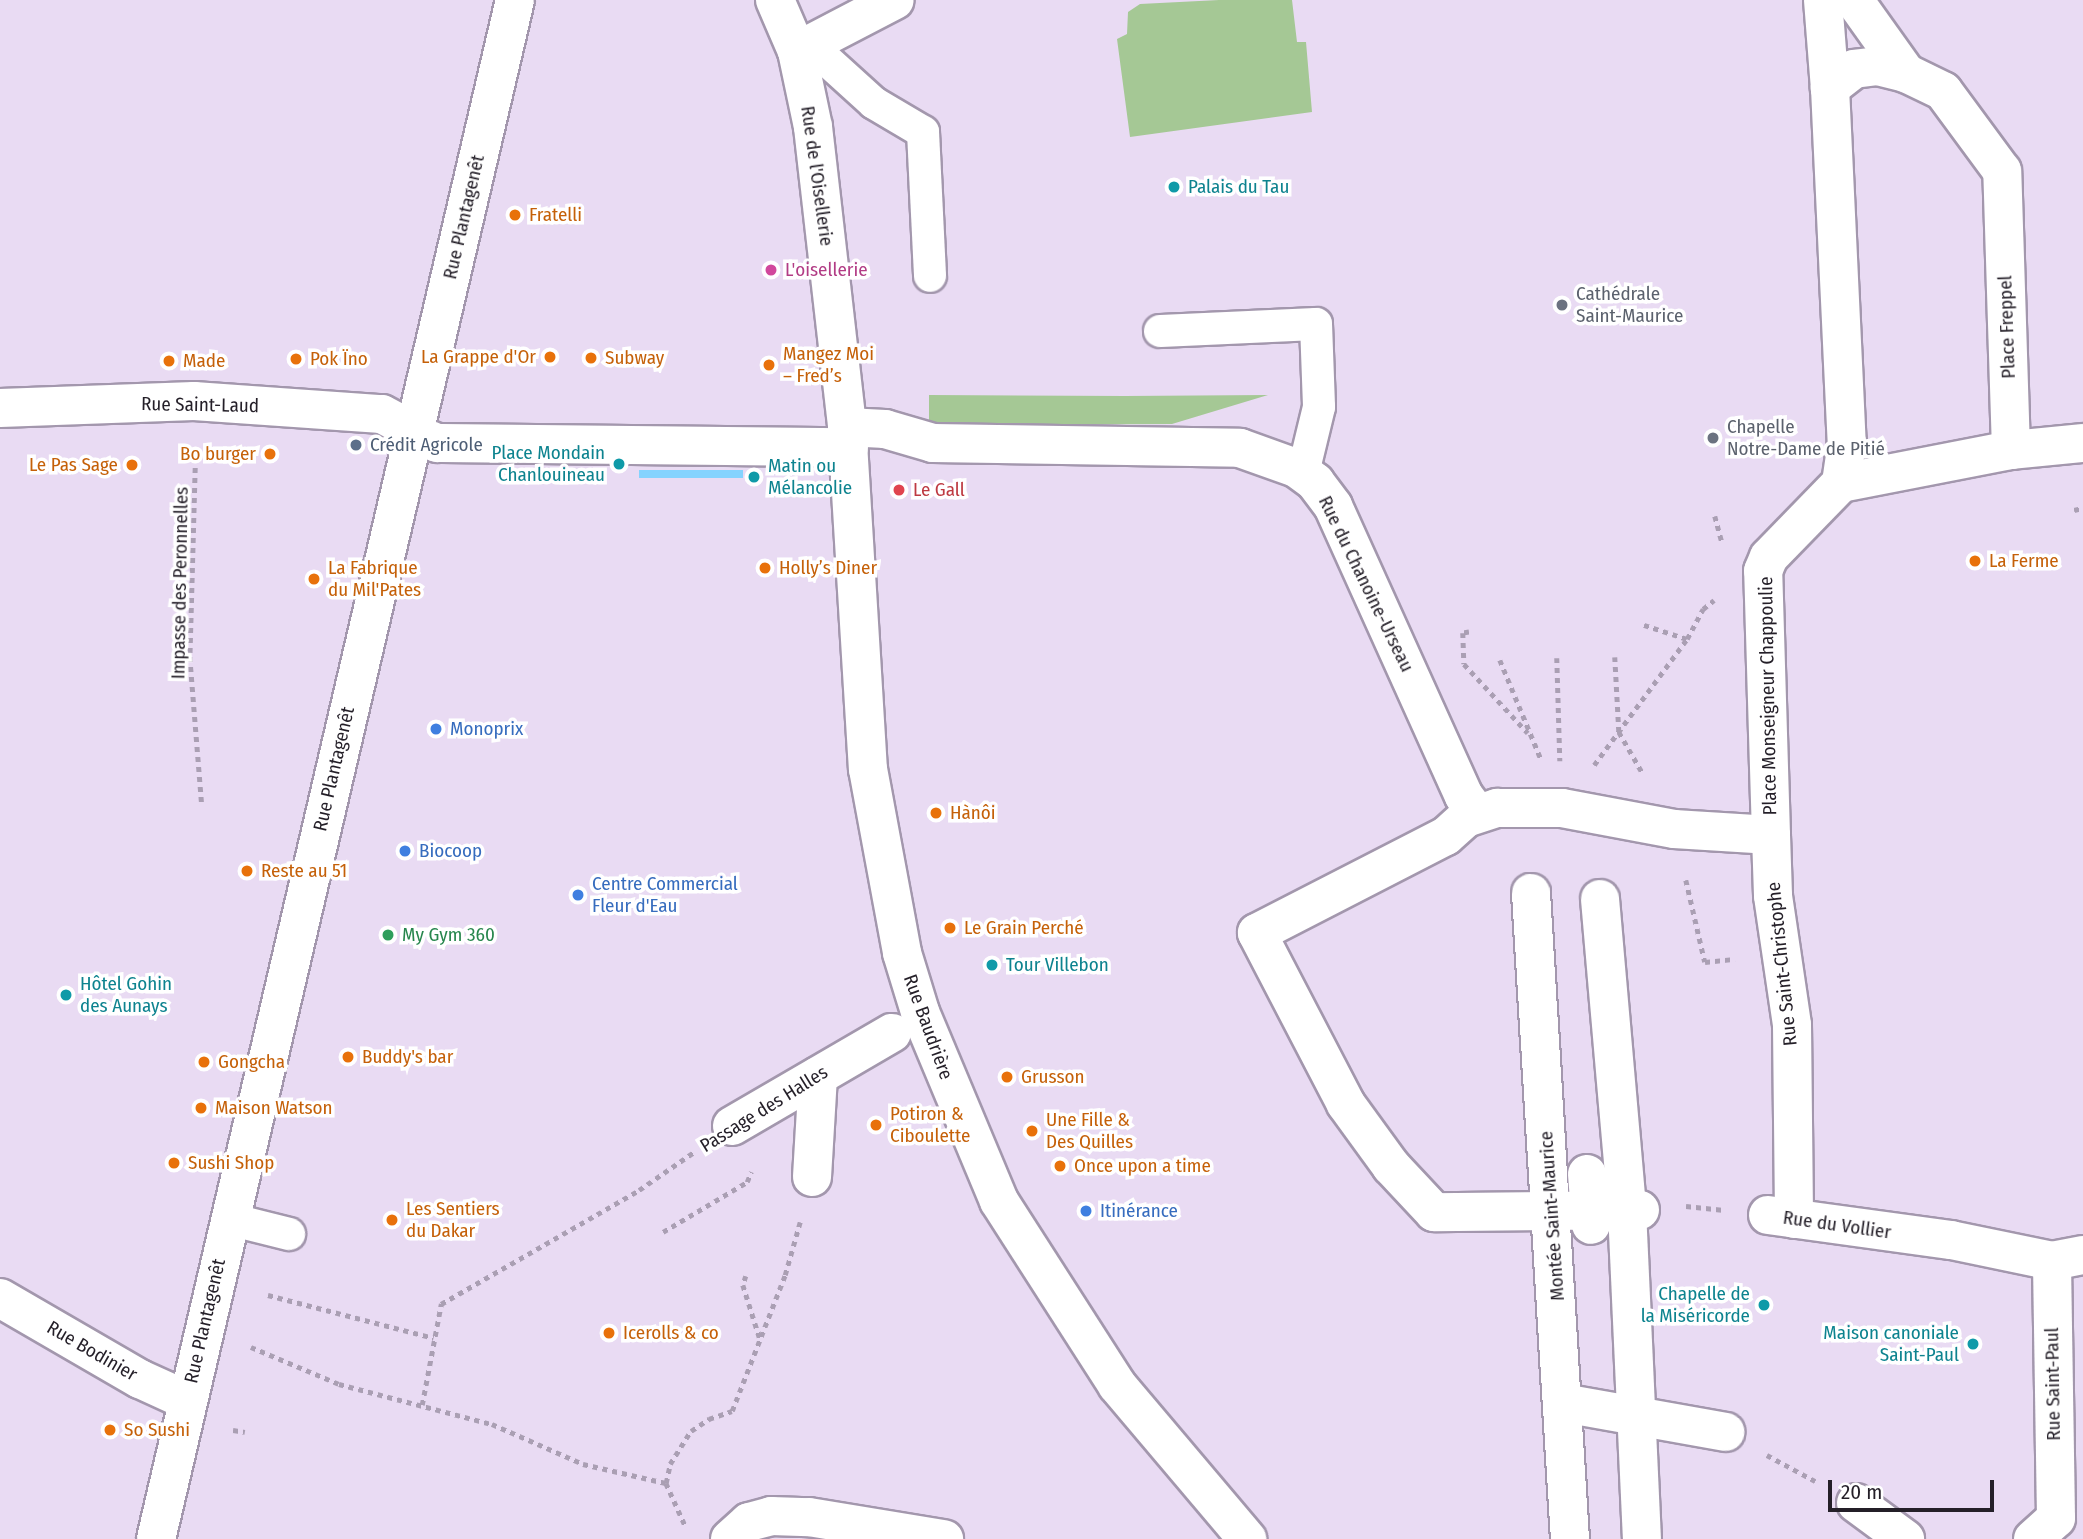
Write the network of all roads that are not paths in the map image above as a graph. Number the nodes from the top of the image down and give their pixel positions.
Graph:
1 (515, 0) edge
2 (775, 0) edge
3 (895, 0) edge
4 (1823, 0) edge
5 (1854, 0) edge
6 (803, 48) junction
7 (1906, 73) junction
8 (1830, 88) junction
9 (930, 276) dead end
10 (1160, 331) dead end
11 (0, 408) edge
12 (397, 422) dead end
13 (848, 437) junction
14 (430, 440) dead end
15 (2083, 443) edge
16 (2011, 450) junction
17 (1303, 473) junction
18 (1841, 483) junction
19 (1477, 813) junction
20 (1771, 835) junction
21 (1531, 893) dead end
22 (1600, 899) dead end
23 (892, 1034) dead end
24 (818, 1076) junction
25 (732, 1126) road end
26 (1587, 1174) dead end
27 (811, 1177) dead end
28 (1634, 1210) junction
29 (1537, 1212) junction
30 (1781, 1217) joint
31 (229, 1219) junction
32 (1590, 1219) junction
33 (289, 1234) dead end
34 (2067, 1258) edge
35 (0, 1298) edge
36 (186, 1400) junction
37 (1600, 1407) junction
38 (1725, 1432) road end
39 (1856, 1503) road end
40 (2057, 1530) edge
41 (156, 1539) edge
42 (730, 1539) edge
43 (944, 1539) edge
44 (1247, 1539) edge
45 (1570, 1539) edge
46 (1642, 1539) edge
47 (1905, 1539) edge

1 - 31 street, Rue Plantagenêt
2 - 6 street, Rue de l'Oisellerie
3 - 6 street
4 - 8 street
5 - 7 street, Place Freppel
6 - 9 lane
6 - 13 street, Rue de l'Oisellerie
7 - 8 street, Place Freppel
7 - 16 street, Place Freppel
8 - 18 street
10 - 17 lane
11 - 12 street, Rue Saint-Laud
13 - 14 street, Rue du Chanoine-Urseau
13 - 17 street, Rue du Chanoine-Urseau
13 - 44 street, Rue Baudrière
15 - 16 street
16 - 18 street
17 - 19 street, Rue du Chanoine-Urseau
18 - 20 street, Place Monseigneur Chappoulie
19 - 20 street, Place Monseigneur Chappoulie
19 - 29 street
20 - 30 street, Rue Saint-Christophe
21 - 29 street, Montée Saint-Maurice
22 - 28 street, Montée Saint-Maurice
23 - 24 street, Passage des Halles
24 - 25 street, Passage des Halles
24 - 27 street
26 - 32 street, Montée Saint-Maurice
28 - 32 street
28 - 37 street, Montée Saint-Maurice
29 - 32 street
29 - 37 street, Montée Saint-Maurice
30 - 34 street, Rue du Vollier
31 - 33 lane
31 - 36 street, Rue Plantagenêt
34 - 40 street, Rue Saint-Paul
35 - 36 street, Rue Bodinier
36 - 41 street, Rue Plantagenêt
37 - 38 street
37 - 45 street, Montée Saint-Maurice
37 - 46 street, Montée Saint-Maurice
39 - 47 street
42 - 43 street

